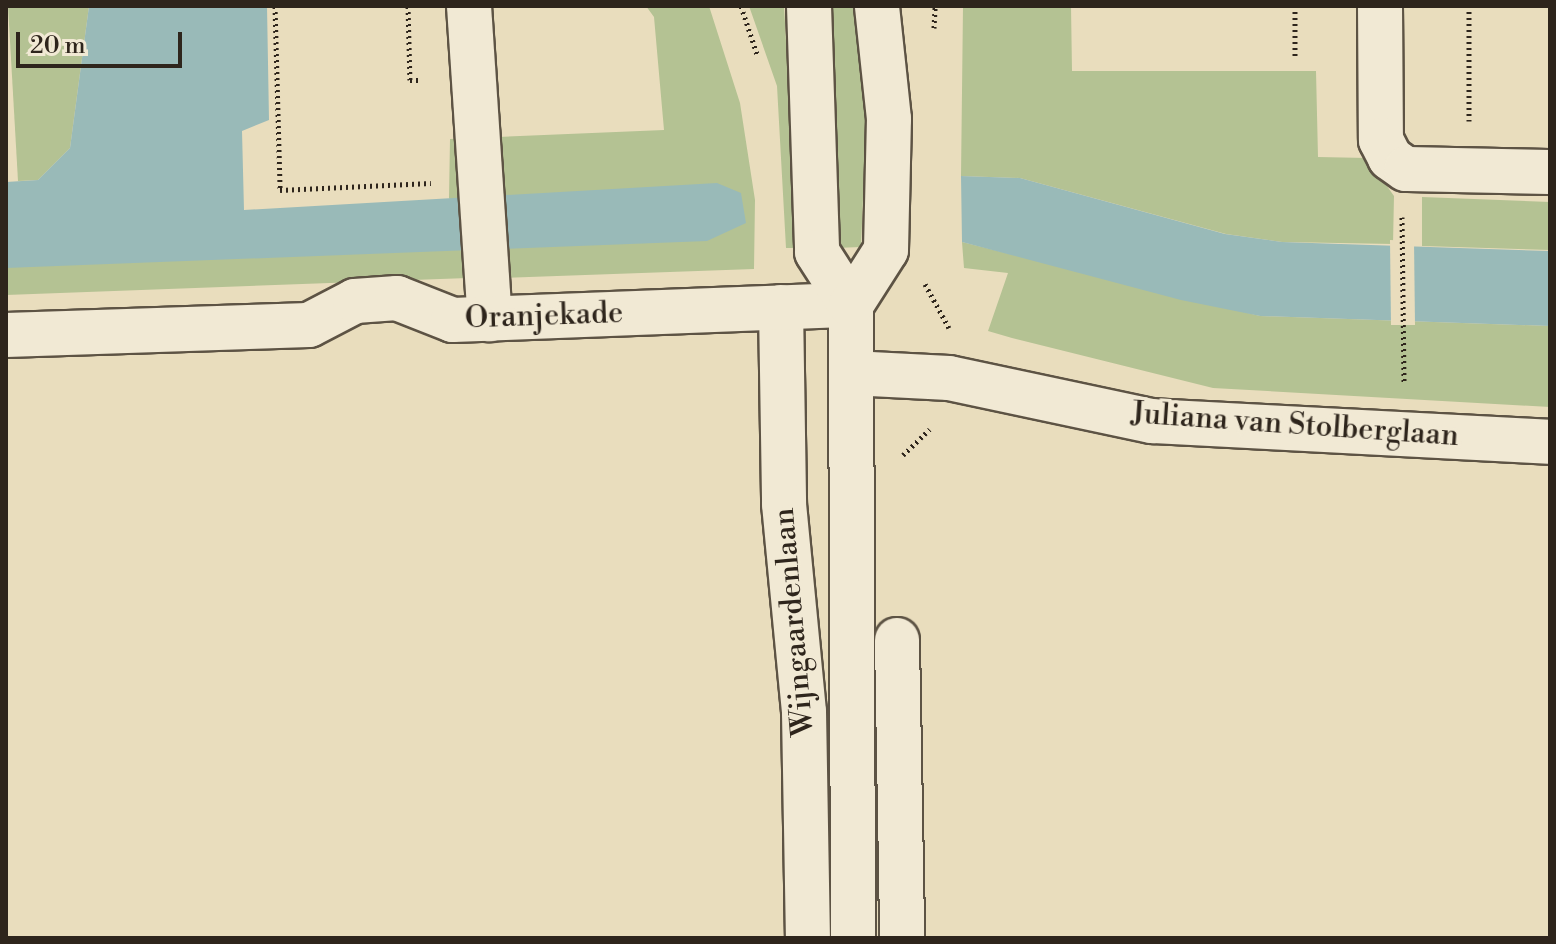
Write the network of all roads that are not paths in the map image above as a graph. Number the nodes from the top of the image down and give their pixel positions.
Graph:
1 (469, 6) edge
2 (809, 6) edge
3 (877, 6) edge
4 (1380, 6) edge
5 (1550, 172) edge
6 (851, 305) junction
7 (781, 307) junction
8 (490, 319) junction
9 (6, 335) edge
10 (851, 373) junction
11 (1550, 442) edge
12 (897, 640) dead end
13 (849, 733) junction
14 (900, 809) junction
15 (808, 938) edge
16 (853, 938) edge
17 (902, 938) edge

1 - 8 street
2 - 6 street
3 - 6 street
4 - 5 street
6 - 7 street, Oranjekade
6 - 10 street, Wijngaardenlaan
7 - 8 street, Oranjekade
7 - 15 street, Wijngaardenlaan
8 - 9 street, Oranjekade
10 - 11 street, Juliana van Stolberglaan
10 - 13 street, Wijngaardenlaan
12 - 14 street
13 - 14 street, Wijngaardenlaan
13 - 16 street, Wijngaardenlaan
14 - 17 street

